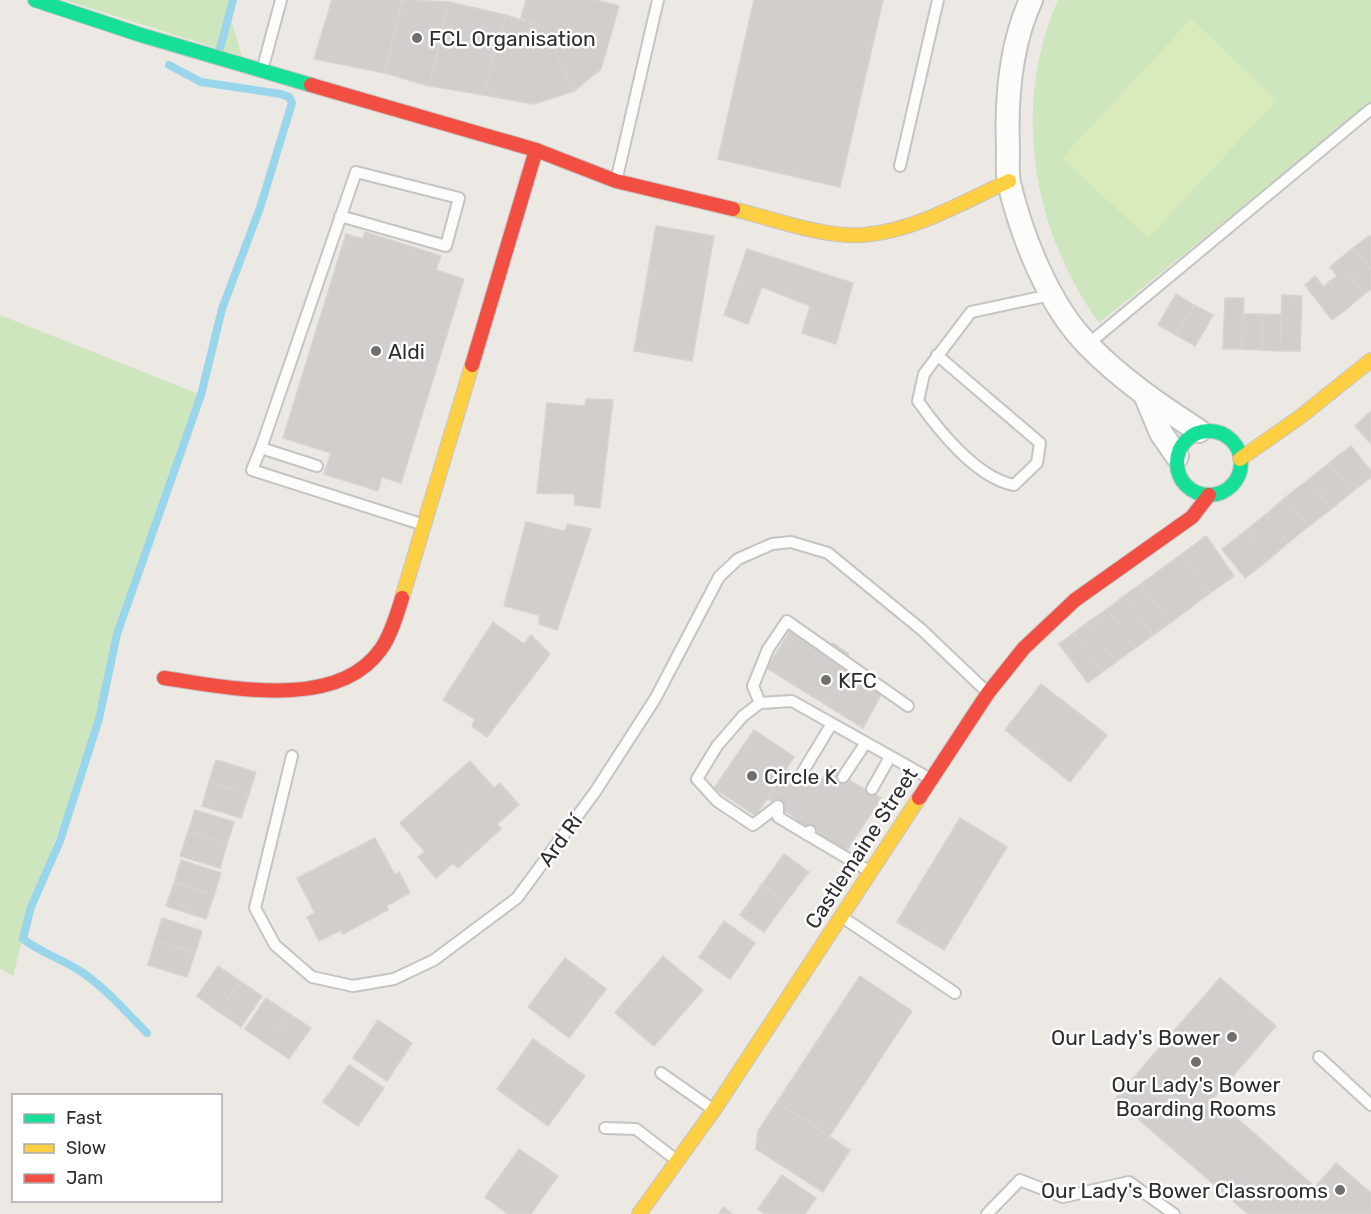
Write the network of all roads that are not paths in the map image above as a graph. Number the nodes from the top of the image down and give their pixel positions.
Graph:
1 (35, 0) edge
2 (281, 0) edge
3 (658, 0) edge
4 (938, 0) edge
5 (1031, 0) edge
6 (262, 70) junction
7 (1371, 109) edge
8 (536, 150) junction
9 (900, 166) dead end
10 (616, 181) junction
11 (1009, 182) junction
12 (340, 216) junction
13 (1051, 295) junction
14 (1087, 345) junction
15 (937, 355) junction
16 (1371, 360) edge
17 (1146, 397) junction
18 (1300, 417) junction
19 (1260, 428) dead end
20 (1199, 431) junction
21 (261, 448) junction
22 (1240, 459) junction
23 (317, 466) dead end
24 (1179, 467) junction
25 (1209, 495) junction
26 (1172, 497) dead end
27 (1162, 524) dead end
28 (424, 525) junction
29 (1156, 540) junction
30 (164, 678) dead end
31 (988, 693) junction
32 (760, 703) junction
33 (908, 706) dead end
34 (831, 725) junction
35 (865, 744) junction
36 (292, 756) dead end
37 (890, 757) junction
38 (843, 777) dead end
39 (800, 778) dead end
40 (930, 779) junction
41 (872, 789) dead end
42 (871, 872) junction
43 (843, 917) junction
44 (955, 993) dead end
45 (1319, 1058) dead end
46 (661, 1073) dead end
47 (1371, 1105) edge
48 (714, 1110) junction
49 (605, 1128) dead end
50 (676, 1159) junction
51 (639, 1214) edge
52 (987, 1214) edge
53 (1174, 1214) edge

1 - 6 street
2 - 6 lane
3 - 10 lane
4 - 9 lane
5 - 11 street
6 - 8 street
7 - 14 lane
8 - 10 street
8 - 28 street
10 - 11 street
11 - 13 street
12 - 12 lane
12 - 21 lane
13 - 14 street
13 - 15 lane
14 - 17 street
15 - 15 lane
16 - 18 street
17 - 20 street
17 - 24 street
18 - 19 street
18 - 22 street
20 - 22 street
20 - 24 street
21 - 23 lane
21 - 28 lane
22 - 25 street, Castlemaine Street
24 - 25 street
24 - 26 street
25 - 29 street, Castlemaine Street
27 - 29 street, Castlemaine Street
28 - 30 street
29 - 31 street, Castlemaine Street
31 - 36 lane, Ard Rí
31 - 40 street, Castlemaine Street
32 - 33 lane
32 - 34 lane
32 - 42 lane
34 - 35 lane
34 - 39 lane
35 - 37 lane
35 - 38 lane
37 - 40 lane
37 - 41 lane
40 - 42 street, Castlemaine Street
42 - 43 street, Castlemaine Street
43 - 44 lane
43 - 48 street, Castlemaine Street
45 - 47 lane
46 - 48 lane
48 - 50 street, Castlemaine Street
49 - 50 lane
50 - 51 street, Castlemaine Street
52 - 53 lane

